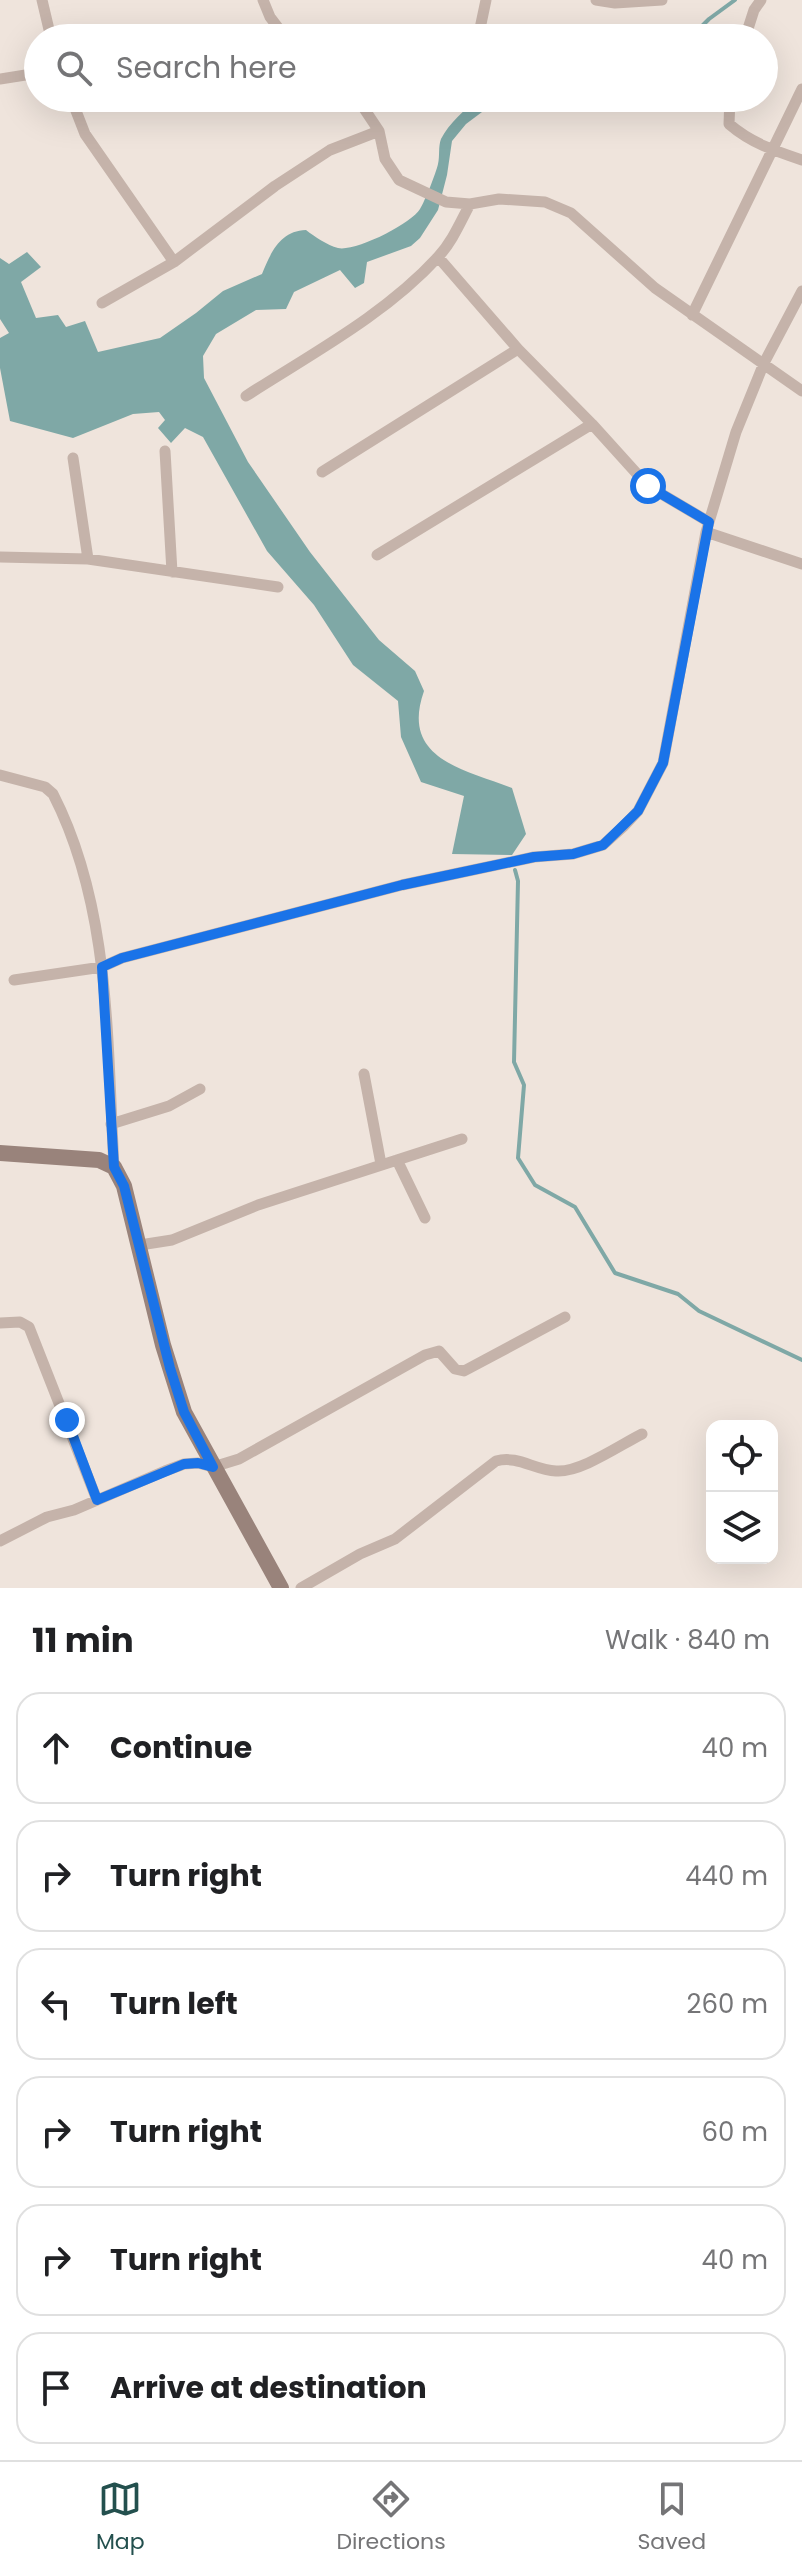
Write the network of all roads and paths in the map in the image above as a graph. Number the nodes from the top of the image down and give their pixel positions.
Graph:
1 (42, 0) edge
2 (263, 0) edge
3 (486, 0) edge
4 (596, 0) edge
5 (662, 0) edge
6 (761, 0) edge
7 (48, 24) edge
8 (275, 24) edge
9 (481, 24) edge
10 (750, 24) edge
11 (24, 75) edge
12 (0, 79) edge
13 (802, 89) edge
14 (76, 112) edge
15 (366, 112) edge
16 (729, 112) edge
17 (379, 131) junction
18 (770, 151) junction
19 (802, 160) edge
20 (470, 204) junction
21 (438, 257) junction
22 (174, 262) junction
23 (802, 291) edge
24 (102, 303) dead end
25 (692, 315) junction
26 (518, 349) junction
27 (764, 363) junction
28 (802, 391) edge
29 (246, 396) dead end
30 (592, 424) junction
31 (165, 451) dead end
32 (73, 458) dead end
33 (322, 472) dead end
34 (707, 527) junction
35 (377, 555) dead end
36 (0, 557) edge
37 (88, 559) junction
38 (802, 564) edge
39 (172, 572) junction
40 (278, 587) dead end
41 (0, 775) edge
42 (102, 967) junction
43 (14, 980) dead end
44 (364, 1074) dead end
45 (200, 1089) dead end
46 (111, 1124) junction
47 (462, 1139) dead end
48 (0, 1153) edge
49 (397, 1160) junction
50 (381, 1164) junction
51 (114, 1167) junction
52 (425, 1218) dead end
53 (140, 1245) junction
54 (565, 1317) dead end
55 (0, 1323) edge
56 (642, 1434) dead end
57 (213, 1467) junction
58 (97, 1500) junction
59 (0, 1541) edge
60 (281, 1588) edge
61 (301, 1588) edge

1 - 7 street
2 - 8 street
3 - 9 street
4 - 5 street
6 - 10 street
11 - 12 street
13 - 18 street
14 - 22 street
15 - 17 street
16 - 18 street
17 - 20 street
17 - 22 street
18 - 19 street
18 - 25 street
20 - 21 street
20 - 25 street
21 - 26 street
21 - 29 street
22 - 24 street
23 - 27 street
25 - 27 street
26 - 30 street
26 - 33 street
27 - 28 street
27 - 34 street
30 - 34 street
30 - 35 street
31 - 39 street
32 - 37 street
34 - 38 street
34 - 42 street
36 - 37 street
37 - 39 street
39 - 40 street
41 - 42 street
42 - 43 street
42 - 46 street
44 - 50 street
45 - 46 street
46 - 51 street
47 - 49 street
48 - 51 street
49 - 50 street
49 - 52 street
50 - 53 street
51 - 53 street
53 - 57 street
54 - 57 street
55 - 58 street
56 - 61 street
57 - 58 street
57 - 60 street
58 - 59 street

